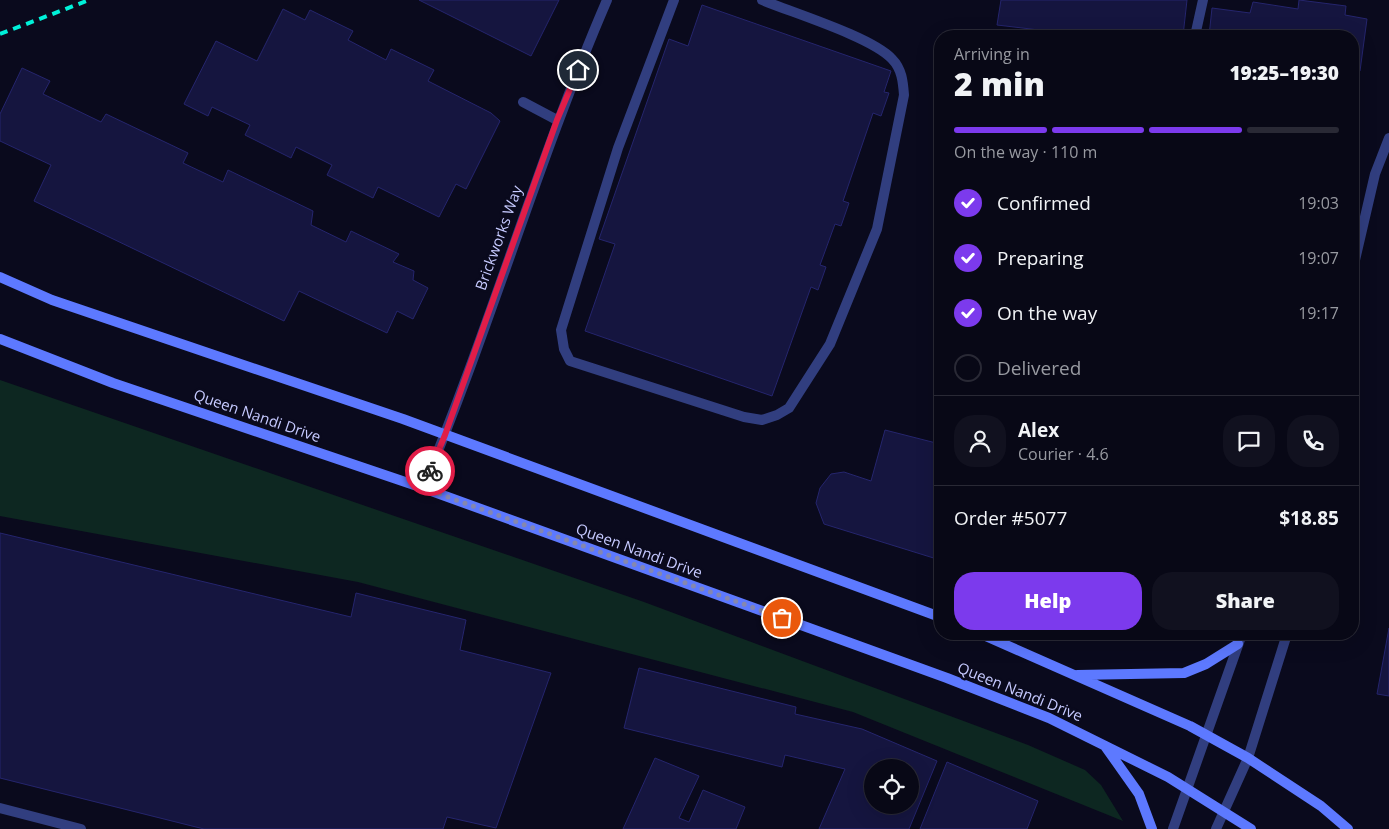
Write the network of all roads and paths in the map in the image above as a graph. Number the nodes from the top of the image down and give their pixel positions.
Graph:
1 (607, 0) edge
2 (674, 0) edge
3 (762, 0) edge
4 (1203, 0) edge
5 (1196, 30) edge
6 (523, 102) dead end
7 (557, 120) junction
8 (1389, 138) edge
9 (1359, 244) edge
10 (0, 277) edge
11 (0, 339) edge
12 (445, 435) junction
13 (423, 488) junction
14 (934, 615) edge
15 (995, 640) edge
16 (1240, 640) edge
17 (1285, 640) edge
18 (1238, 644) junction
19 (1074, 675) junction
20 (1205, 735) junction
21 (1102, 743) junction
22 (1248, 758) junction
23 (1188, 789) junction
24 (0, 808) edge
25 (1224, 811) junction
26 (81, 829) edge
27 (1152, 829) edge
28 (1173, 829) edge
29 (1216, 829) edge
30 (1251, 829) edge
31 (1348, 829) edge

1 - 7 lane, Brickworks Way
2 - 3 lane
4 - 5 lane
6 - 7 lane
7 - 12 lane, Brickworks Way
8 - 9 lane
10 - 12 main road
11 - 13 main road, Queen Nandi Drive
12 - 13 lane, Brickworks Way
12 - 14 main road
13 - 21 main road, Queen Nandi Drive
15 - 19 main road
16 - 18 lane
17 - 22 lane
18 - 19 main road
18 - 20 lane
19 - 20 main road
20 - 22 main road
20 - 23 lane
21 - 23 main road, Queen Nandi Drive
21 - 27 main road
22 - 25 lane
22 - 31 main road
23 - 25 main road, Queen Nandi Drive
23 - 28 lane
24 - 26 lane
25 - 29 lane
25 - 30 main road, Queen Nandi Drive

